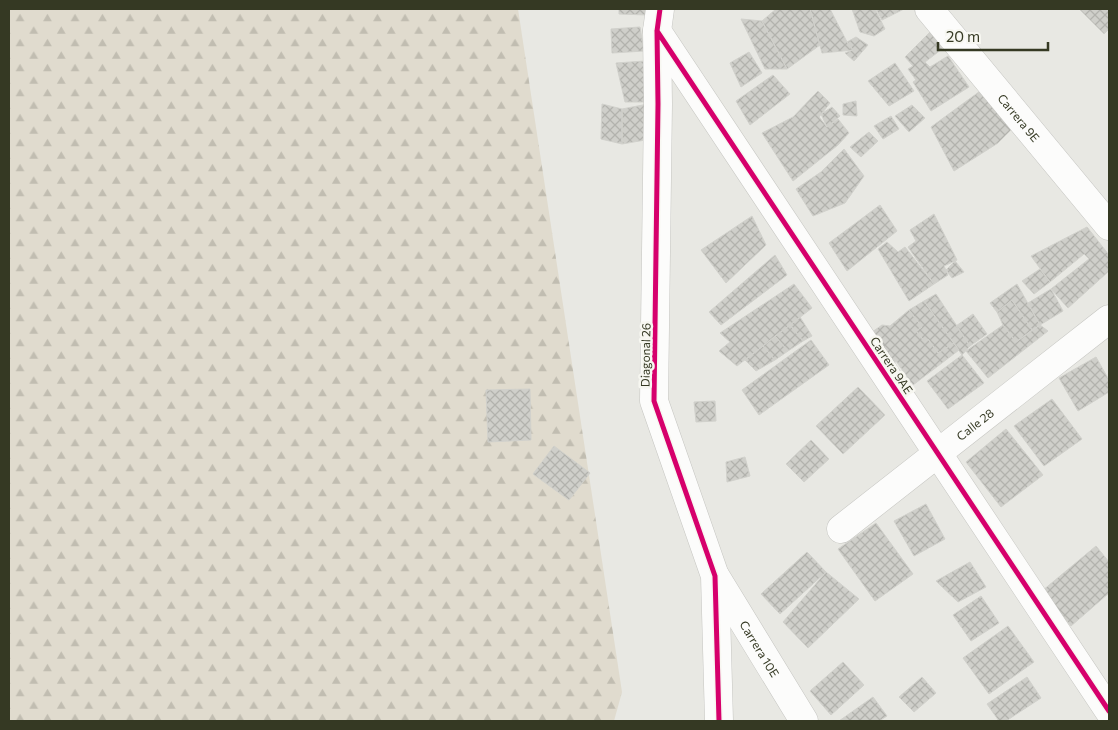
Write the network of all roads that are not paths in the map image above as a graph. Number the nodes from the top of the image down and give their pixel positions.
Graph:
1 (929, 9) edge
2 (659, 20) edge
3 (1109, 226) edge
4 (1109, 319) edge
5 (938, 453) junction
6 (841, 529) dead end
7 (715, 576) junction
8 (1109, 711) edge
9 (719, 721) edge
10 (804, 721) edge

1 - 3 street, Carrera 9E
2 - 5 street, Carrera 9AE
2 - 7 street, Diagonal 26
4 - 5 street, Calle 28
5 - 6 street, Calle 28
5 - 8 street, Carrera 9AE
7 - 9 street, Diagonal 26
7 - 10 street, Carrera 10E

